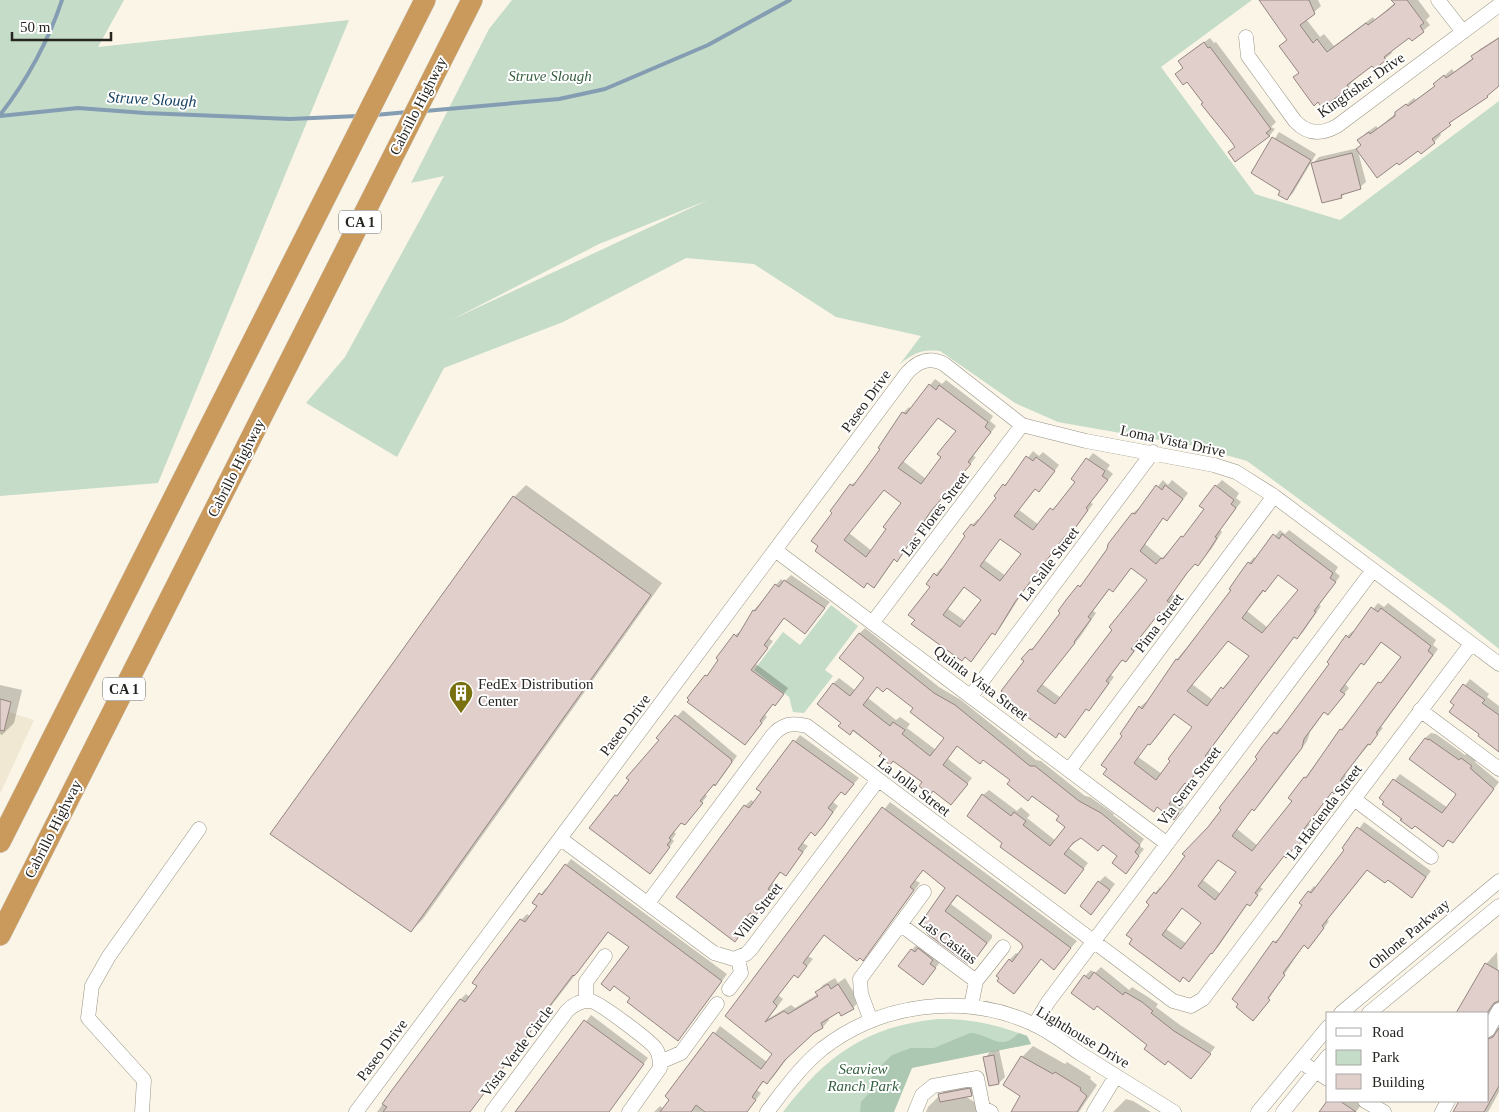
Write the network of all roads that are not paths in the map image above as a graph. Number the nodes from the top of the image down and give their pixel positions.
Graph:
1 (472, 0) edge
2 (1438, 0) edge
3 (422, 6) edge
4 (1499, 6) edge
5 (1463, 32) junction
6 (1246, 37) dead end
7 (922, 361) joint
8 (1022, 425) junction
9 (1153, 452) junction
10 (1274, 496) junction
11 (775, 550) junction
12 (1372, 570) junction
13 (873, 622) junction
14 (1471, 644) junction
15 (1499, 664) edge
16 (971, 696) junction
17 (1420, 710) junction
18 (1499, 769) edge
19 (1070, 770) junction
20 (878, 780) junction
21 (1354, 799) junction
22 (199, 829) dead end
23 (561, 838) junction
24 (0, 842) edge
25 (1166, 843) junction
26 (1431, 857) dead end
27 (1499, 881) edge
28 (924, 892) dead end
29 (648, 903) junction
30 (1499, 906) edge
31 (900, 925) junction
32 (0, 935) edge
33 (1093, 942) junction
34 (1003, 947) dead end
35 (605, 956) dead end
36 (738, 958) junction
37 (976, 981) junction
38 (729, 989) dead end
39 (1203, 999) joint
40 (586, 1001) junction
41 (717, 1004) dead end
42 (971, 1006) junction
43 (1499, 1010) edge
44 (1343, 1012) edge
45 (1370, 1012) edge
46 (872, 1021) junction
47 (1035, 1024) junction
48 (1489, 1028) edge
49 (1326, 1029) edge
50 (1326, 1058) edge
51 (1300, 1060) junction
52 (660, 1062) junction
53 (1314, 1072) junction
54 (1116, 1076) junction
55 (1326, 1078) edge
56 (1367, 1102) edge
57 (142, 1112) edge
58 (356, 1112) edge
59 (492, 1112) edge
60 (629, 1112) edge
61 (767, 1112) edge
62 (915, 1112) edge
63 (990, 1112) edge
64 (1094, 1112) edge
65 (1174, 1112) edge
66 (1258, 1112) edge
67 (1283, 1112) edge
68 (1384, 1112) edge

1 - 32 highway, Cabrillo Highway / CA 1
2 - 5 street
3 - 24 highway, CA 1
4 - 5 street, Kingfisher Drive
5 - 6 street, Kingfisher Drive
7 - 8 street, Loma Vista Drive
7 - 11 street, Paseo Drive
8 - 9 street, Loma Vista Drive
8 - 13 street, Las Flores Street
9 - 10 street, Loma Vista Drive
9 - 16 street, La Salle Street
10 - 12 street, Loma Vista Drive
10 - 19 street, Pima Street
11 - 13 street, Quinta Vista Street
11 - 23 street, Paseo Drive
12 - 14 street, Loma Vista Drive
12 - 25 street, Via Serra Street
13 - 16 street, Quinta Vista Street
14 - 15 street, Loma Vista Drive
14 - 17 street, La Hacienda Street
16 - 19 street, Quinta Vista Street
17 - 18 street
17 - 21 street, La Hacienda Street
19 - 25 street, Quinta Vista Street
20 - 29 street, La Jolla Street
20 - 33 street, La Jolla Street
20 - 36 street, Villa Street
21 - 26 street
21 - 39 street, La Hacienda Street
22 - 57 street
23 - 29 street, Villa Street
23 - 58 street, Paseo Drive
25 - 33 street, Via Serra Street
27 - 44 street, Ohlone Parkway
28 - 31 street
29 - 36 street, Villa Street
30 - 45 street
31 - 37 street, Las Casitas
31 - 46 street
33 - 39 street, La Jolla Street
33 - 47 street, Via Serra Street
34 - 37 street
35 - 40 street
36 - 38 street
37 - 42 street
40 - 52 street
40 - 59 street, Vista Verde Circle
41 - 52 street
42 - 46 street, Lighthouse Drive
42 - 47 street, Lighthouse Drive
43 - 48 street
46 - 61 street, Lighthouse Drive
47 - 54 street, Lighthouse Drive
49 - 51 street
50 - 53 street
51 - 53 street
51 - 66 street
52 - 60 street
53 - 55 street
53 - 67 street
54 - 64 street
54 - 65 street, Lighthouse Drive
56 - 68 street
62 - 63 street

